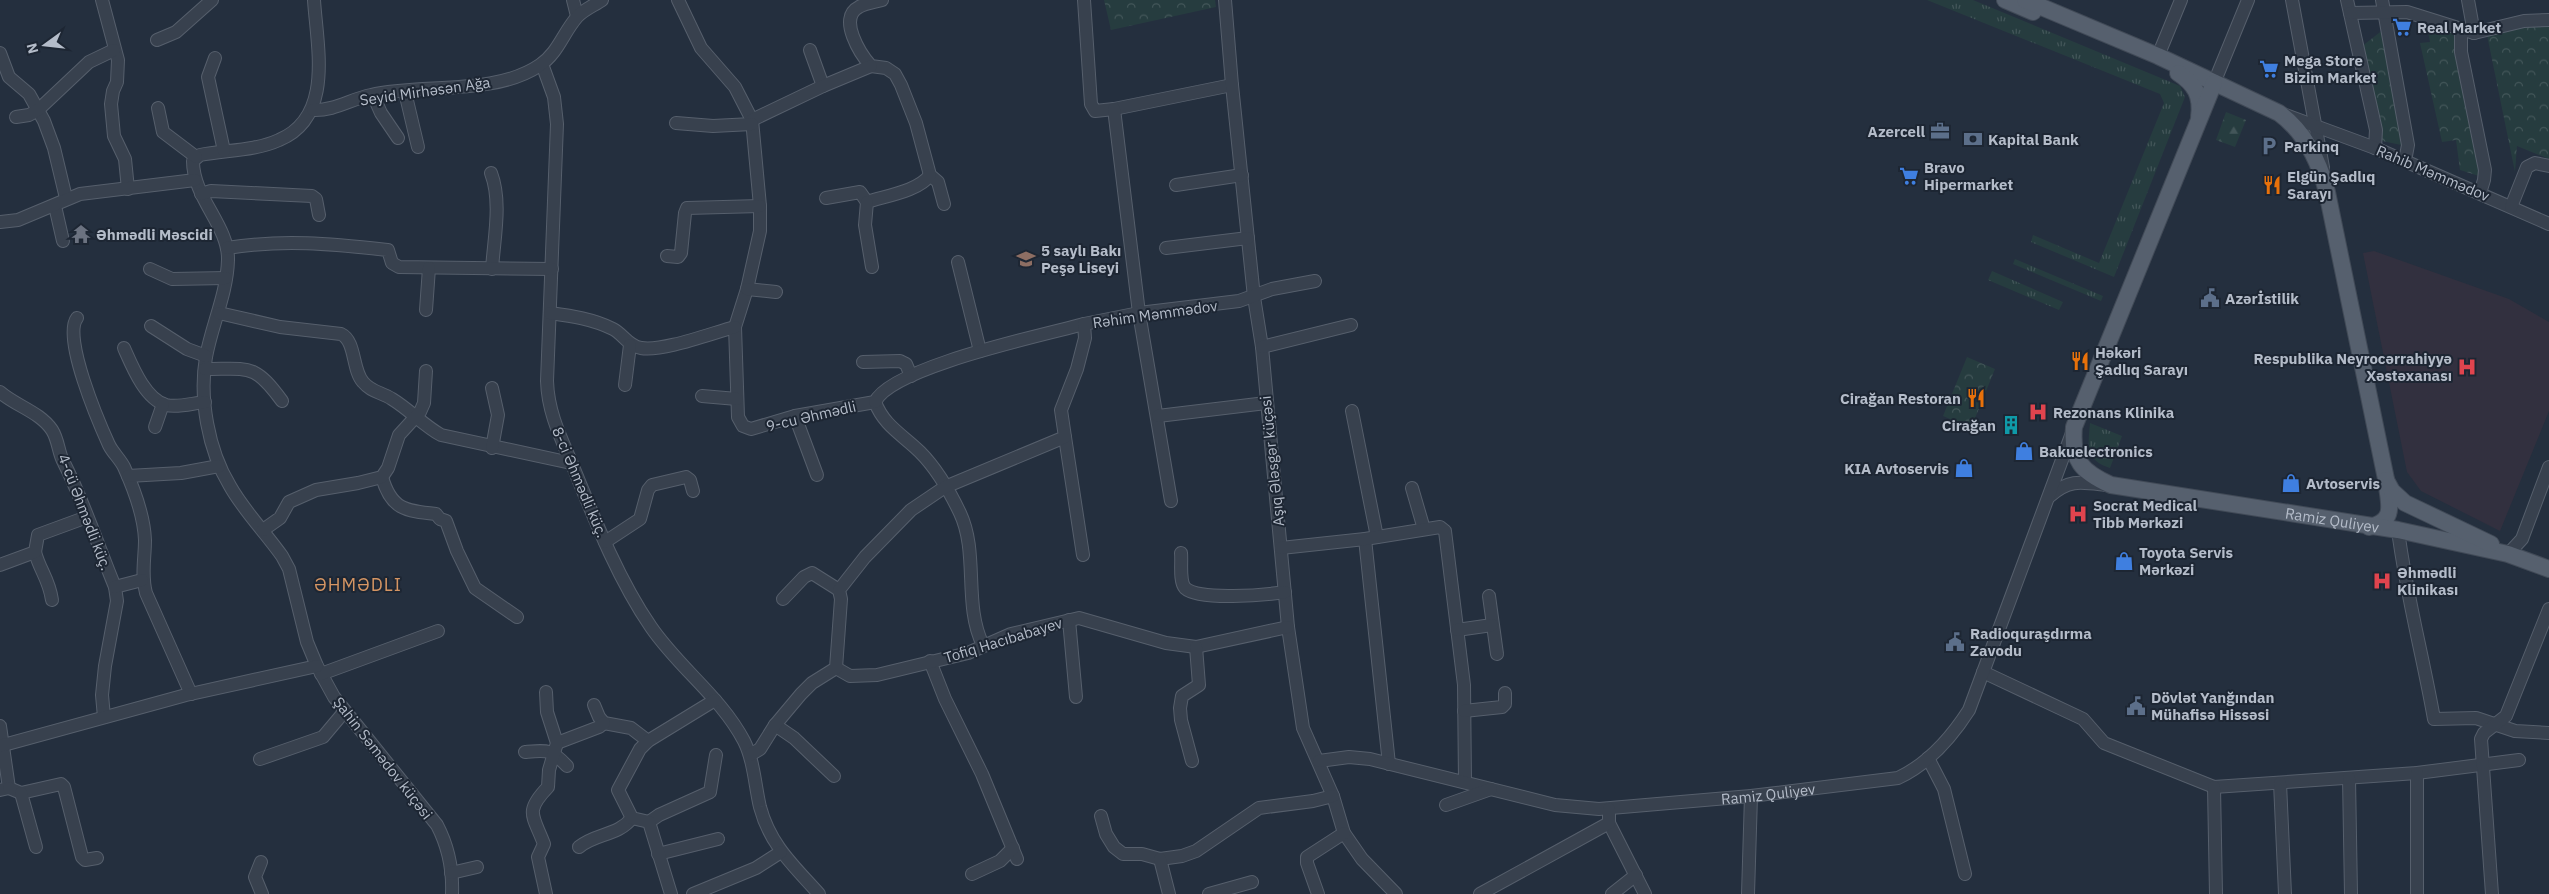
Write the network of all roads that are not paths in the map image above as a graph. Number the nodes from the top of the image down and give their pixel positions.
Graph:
1 (102, 0) edge
2 (212, 0) edge
3 (314, 0) edge
4 (573, 0) edge
5 (602, 0) edge
6 (678, 0) edge
7 (882, 0) edge
8 (1084, 0) edge
9 (1225, 0) edge
10 (2005, 0) edge
11 (2025, 0) edge
12 (2248, 0) edge
13 (2292, 0) edge
14 (2382, 0) edge
15 (2468, 0) edge
16 (2176, 2) edge
17 (2349, 6) edge
18 (2383, 14) junction
19 (577, 16) junction
20 (2549, 20) edge
21 (2467, 32) junction
22 (157, 40) dead end
23 (114, 50) junction
24 (810, 50) dead end
25 (0, 53) edge
26 (2158, 56) junction
27 (216, 58) dead end
28 (542, 64) junction
29 (871, 66) junction
30 (2214, 83) junction
31 (1232, 85) junction
32 (823, 86) junction
33 (406, 92) junction
34 (373, 94) junction
35 (158, 108) dead end
36 (1114, 109) junction
37 (38, 110) junction
38 (313, 110) junction
39 (2279, 113) junction
40 (16, 116) dead end
41 (752, 122) junction
42 (676, 123) dead end
43 (2198, 124) junction
44 (2317, 125) junction
45 (398, 138) dead end
46 (418, 147) dead end
47 (2375, 148) junction
48 (224, 151) junction
49 (196, 157) junction
50 (2405, 161) junction
51 (2549, 166) edge
52 (491, 173) dead end
53 (930, 175) junction
54 (1242, 175) junction
55 (196, 180) junction
56 (1176, 185) dead end
57 (128, 189) junction
58 (2327, 192) junction
59 (2480, 193) junction
60 (201, 194) junction
61 (66, 198) junction
62 (826, 198) dead end
63 (867, 202) junction
64 (944, 204) dead end
65 (54, 206) junction
66 (760, 206) junction
67 (2511, 207) junction
68 (319, 215) dead end
69 (0, 222) edge
70 (2549, 224) edge
71 (1248, 238) junction
72 (63, 241) dead end
73 (227, 248) junction
74 (1166, 248) dead end
75 (667, 256) dead end
76 (958, 262) dead end
77 (872, 267) dead end
78 (429, 268) junction
79 (150, 269) dead end
80 (492, 269) junction
81 (552, 269) junction
82 (226, 278) junction
83 (1315, 282) dead end
84 (748, 289) junction
85 (776, 292) dead end
86 (1254, 297) junction
87 (426, 310) dead end
88 (219, 313) junction
89 (550, 313) junction
90 (1139, 313) junction
91 (77, 318) dead end
92 (1084, 324) junction
93 (1351, 325) dead end
94 (151, 326) dead end
95 (735, 327) junction
96 (630, 345) junction
97 (1262, 347) junction
98 (124, 348) dead end
99 (980, 351) junction
100 (863, 362) dead end
101 (206, 363) junction
102 (426, 371) dead end
103 (911, 376) junction
104 (625, 385) dead end
105 (492, 388) dead end
106 (0, 392) edge
107 (702, 396) dead end
108 (737, 399) junction
109 (282, 401) dead end
110 (205, 402) junction
111 (875, 402) junction
112 (1266, 403) junction
113 (163, 404) junction
114 (1352, 411) dead end
115 (795, 416) junction
116 (1158, 416) junction
117 (415, 418) junction
118 (156, 427) dead end
119 (2074, 427) junction
120 (1065, 437) junction
121 (492, 448) junction
122 (571, 463) junction
123 (220, 466) junction
124 (2549, 467) edge
125 (817, 475) dead end
126 (128, 476) junction
127 (382, 476) junction
128 (2386, 479) junction
129 (2112, 485) junction
130 (945, 486) junction
131 (1412, 488) dead end
132 (693, 491) dead end
133 (2048, 497) junction
134 (1171, 501) dead end
135 (87, 517) junction
136 (2369, 527) junction
137 (1424, 529) junction
138 (264, 530) junction
139 (2398, 530) junction
140 (1371, 538) junction
141 (605, 542) junction
142 (1281, 548) junction
143 (35, 552) junction
144 (1181, 553) dead end
145 (2508, 554) junction
146 (1082, 555) dead end
147 (0, 565) edge
148 (2549, 569) edge
149 (142, 580) junction
150 (115, 587) junction
151 (839, 590) junction
152 (1285, 592) junction
153 (1489, 596) dead end
154 (783, 598) dead end
155 (52, 600) dead end
156 (2549, 609) edge
157 (517, 617) dead end
158 (1069, 620) junction
159 (1492, 625) junction
160 (1288, 627) junction
161 (1457, 630) junction
162 (438, 631) dead end
163 (983, 645) junction
164 (1196, 647) junction
165 (1497, 654) dead end
166 (930, 661) junction
167 (836, 668) junction
168 (319, 670) junction
169 (1983, 672) junction
170 (546, 692) dead end
171 (1505, 693) dead end
172 (191, 694) junction
173 (1076, 697) dead end
174 (715, 700) junction
175 (594, 705) dead end
176 (1464, 711) junction
177 (344, 712) junction
178 (104, 717) junction
179 (604, 723) junction
180 (775, 725) junction
181 (2495, 725) junction
182 (0, 726) edge
183 (2549, 732) edge
184 (648, 741) junction
185 (1, 746) edge
186 (556, 748) junction
187 (525, 752) dead end
188 (716, 755) dead end
189 (750, 755) junction
190 (1928, 758) junction
191 (260, 759) dead end
192 (2519, 760) dead end
193 (1192, 761) dead end
194 (1319, 761) junction
195 (2482, 763) junction
196 (1389, 764) junction
197 (567, 766) dead end
198 (2417, 773) junction
199 (834, 776) dead end
200 (2349, 778) junction
201 (1464, 782) junction
202 (2280, 783) junction
203 (2214, 787) junction
204 (1491, 789) junction
205 (10, 790) edge
206 (1333, 796) junction
207 (1751, 796) junction
208 (1446, 805) dead end
209 (1609, 809) junction
210 (1101, 816) dead end
211 (632, 818) junction
212 (649, 822) junction
213 (1609, 823) junction
214 (1344, 833) junction
215 (718, 839) dead end
216 (580, 846) dead end
217 (36, 847) dead end
218 (781, 852) junction
219 (658, 854) junction
220 (96, 858) dead end
221 (1160, 859) junction
222 (262, 862) dead end
223 (477, 867) dead end
224 (451, 873) junction
225 (972, 874) dead end
226 (1965, 874) dead end
227 (1636, 875) junction
228 (1252, 882) dead end
229 (262, 894) edge
230 (452, 894) edge
231 (546, 894) edge
232 (671, 894) edge
233 (693, 894) edge
234 (819, 894) edge
235 (1169, 894) edge
236 (1209, 894) edge
237 (1318, 894) edge
238 (1396, 894) edge
239 (1480, 894) edge
240 (1612, 894) edge
241 (1645, 894) edge
242 (1748, 894) edge
243 (2216, 894) edge
244 (2284, 894) edge
245 (2351, 894) edge
246 (2418, 894) edge
247 (2492, 894) edge

1 - 23 street
2 - 22 street
3 - 38 street
4 - 19 street
5 - 19 street, Seyid Mirhəsən Ağa
6 - 41 street, 9-cu Əhmədli
7 - 29 street
8 - 36 street
9 - 31 street, Aşıq Ələsgər küçəsi
10 - 43 main road
11 - 26 main road
12 - 30 street
13 - 44 street
14 - 18 street
15 - 21 street
16 - 26 street
17 - 18 street
17 - 47 street
18 - 21 street
18 - 50 street
19 - 28 street, Seyid Mirhəsən Ağa
20 - 21 street
21 - 59 street
23 - 37 street
23 - 57 street
24 - 32 street
25 - 37 street
26 - 30 main road
27 - 48 street
28 - 33 street, Seyid Mirhəsən Ağa
28 - 81 street, 8-ci Əhmədli küç.
29 - 32 street
29 - 53 street
30 - 39 main road
30 - 43 main road
31 - 36 street
31 - 54 street, Aşıq Ələsgər küçəsi
32 - 41 street
33 - 34 street, Seyid Mirhəsən Ağa
33 - 46 street
34 - 38 street, Seyid Mirhəsən Ağa
34 - 45 street
35 - 49 street
36 - 90 street
37 - 40 street
37 - 61 street
38 - 48 street
39 - 44 street, Rahib Məmmədov
39 - 58 main road
41 - 42 street
41 - 66 street, 9-cu Əhmədli
43 - 119 main road
44 - 47 street, Rahib Məmmədov
44 - 58 street
47 - 50 street, Rahib Məmmədov
48 - 49 street
49 - 55 street
50 - 59 street, Rahib Məmmədov
51 - 67 street
52 - 80 street
53 - 63 street
53 - 64 street
54 - 56 street
54 - 71 street, Aşıq Ələsgər küçəsi
55 - 57 street
55 - 60 street, Şahin Səmədov küçəsi
57 - 61 street
58 - 128 main road
59 - 67 street, Rahib Məmmədov
60 - 68 street
60 - 73 street, Şahin Səmədov küçəsi
61 - 65 street
62 - 63 street
63 - 77 street
65 - 69 street
65 - 72 street
66 - 75 street
66 - 84 street, 9-cu Əhmədli
67 - 70 street, Rahib Məmmədov
71 - 74 street
71 - 86 street, Aşıq Ələsgər küçəsi
73 - 78 street
73 - 82 street, Şahin Səmədov küçəsi
76 - 99 street
78 - 80 street
78 - 87 street
79 - 82 street
80 - 81 street
81 - 89 street, 8-ci Əhmədli küç.
82 - 88 street, Şahin Səmədov küçəsi
83 - 86 street, Rəhim Məmmədov
84 - 85 street
84 - 95 street, 9-cu Əhmədli
86 - 90 street, Rəhim Məmmədov
86 - 97 street, Aşıq Ələsgər küçəsi
88 - 101 street, Şahin Səmədov küçəsi
88 - 117 street
89 - 96 street
89 - 122 street, 8-ci Əhmədli küç.
90 - 92 street, Rəhim Məmmədov
90 - 116 street
91 - 126 street
92 - 99 street
92 - 120 street, Rəhim Məmmədov
93 - 97 street
94 - 101 street
95 - 96 street
95 - 108 street, 9-cu Əhmədli
96 - 104 street
97 - 112 street, Aşıq Ələsgər küçəsi
98 - 113 street
99 - 103 street
100 - 103 street
101 - 109 street
101 - 110 street, Şahin Səmədov küçəsi
102 - 117 street
103 - 111 street
105 - 121 street
106 - 135 street, 4-cü Əhmədli küç.
107 - 108 street
108 - 115 street, 9-cu Əhmədli
110 - 113 street
110 - 123 street, Şahin Səmədov küçəsi
111 - 115 street, 9-cu Əhmədli
111 - 130 street, 9-cu Əhmədli
112 - 116 street
112 - 142 street, Aşıq Ələsgər küçəsi
113 - 118 street
114 - 140 street
115 - 125 street
116 - 134 street
117 - 121 street
117 - 127 street
119 - 129 main road, Ramiz Quliyev
119 - 133 street, Ramiz Quliyev
120 - 130 street
120 - 146 street, Rəhim Məmmədov
121 - 122 street
122 - 141 street, 8-ci Əhmədli küç.
123 - 126 street
123 - 138 street, Şahin Səmədov küçəsi
124 - 145 street
126 - 149 street
127 - 138 street
127 - 157 street
128 - 136 main road
128 - 139 main road
128 - 145 main road
129 - 133 street
129 - 136 main road, Ramiz Quliyev
130 - 151 street
130 - 163 street, 9-cu Əhmədli
131 - 137 street
132 - 141 street
133 - 169 street, Ramiz Quliyev
135 - 143 street
135 - 150 street, 4-cü Əhmədli küç.
136 - 139 main road, Ramiz Quliyev
137 - 140 street
137 - 161 street
138 - 168 street, Şahin Səmədov küçəsi
139 - 145 main road, Ramiz Quliyev
139 - 181 street
140 - 142 street
140 - 196 street
141 - 174 street, 8-ci Əhmədli küç.
142 - 152 street, Aşıq Ələsgər küçəsi
143 - 147 street
143 - 155 street
144 - 152 street
145 - 148 main road, Ramiz Quliyev
149 - 150 street
149 - 172 street
150 - 178 street, 4-cü Əhmədli küç.
151 - 154 street
151 - 167 street
152 - 160 street, Aşıq Ələsgər küçəsi
153 - 159 street
156 - 181 street
158 - 163 street, Tofiq Hacıbabayev
158 - 164 street, Tofiq Hacıbabayev
158 - 173 street
159 - 161 street
159 - 165 street
160 - 164 street, Tofiq Hacıbabayev
160 - 194 street, Aşıq Ələsgər küçəsi
161 - 176 street
162 - 168 street
163 - 166 street, Tofiq Hacıbabayev
164 - 193 street
166 - 167 street, Tofiq Hacıbabayev
166 - 225 street
167 - 180 street
168 - 172 street
168 - 177 street, Şahin Səmədov küçəsi
169 - 190 street, Ramiz Quliyev
169 - 203 street
170 - 186 street
171 - 176 street
172 - 178 street
174 - 184 street
174 - 189 street, 8-ci Əhmədli küç.
175 - 179 street
176 - 201 street
177 - 191 street
177 - 224 street, Şahin Səmədov küçəsi
178 - 185 street
179 - 184 street
179 - 186 street
180 - 189 street
180 - 199 street
181 - 183 street
181 - 195 street
182 - 185 street
184 - 211 street
185 - 205 street
186 - 187 street
186 - 197 street
186 - 231 street
188 - 212 street
189 - 218 street, 8-ci Əhmədli küç.
190 - 207 street, Ramiz Quliyev
190 - 226 street
192 - 195 street
194 - 196 street, Ramiz Quliyev
194 - 206 street, Aşıq Ələsgər küçəsi
195 - 198 street
195 - 247 street
196 - 201 street, Ramiz Quliyev
198 - 200 street
198 - 246 street
200 - 202 street
200 - 245 street
201 - 204 street, Ramiz Quliyev
202 - 203 street
202 - 244 street
203 - 243 street
204 - 208 street
204 - 209 street, Ramiz Quliyev
205 - 217 street
205 - 220 street
206 - 214 street, Aşıq Ələsgər küçəsi
206 - 221 street
207 - 209 street, Ramiz Quliyev
207 - 242 street
209 - 213 street
210 - 221 street
211 - 212 street
211 - 216 street
212 - 219 street
213 - 227 street
213 - 239 street
214 - 237 street
214 - 238 street, Aşıq Ələsgər küçəsi
215 - 219 street
218 - 233 street
218 - 234 street, 8-ci Əhmədli küç.
219 - 232 street
221 - 235 street
222 - 229 street
223 - 224 street
224 - 230 street, Şahin Səmədov küçəsi
227 - 240 street
227 - 241 street
228 - 236 street

